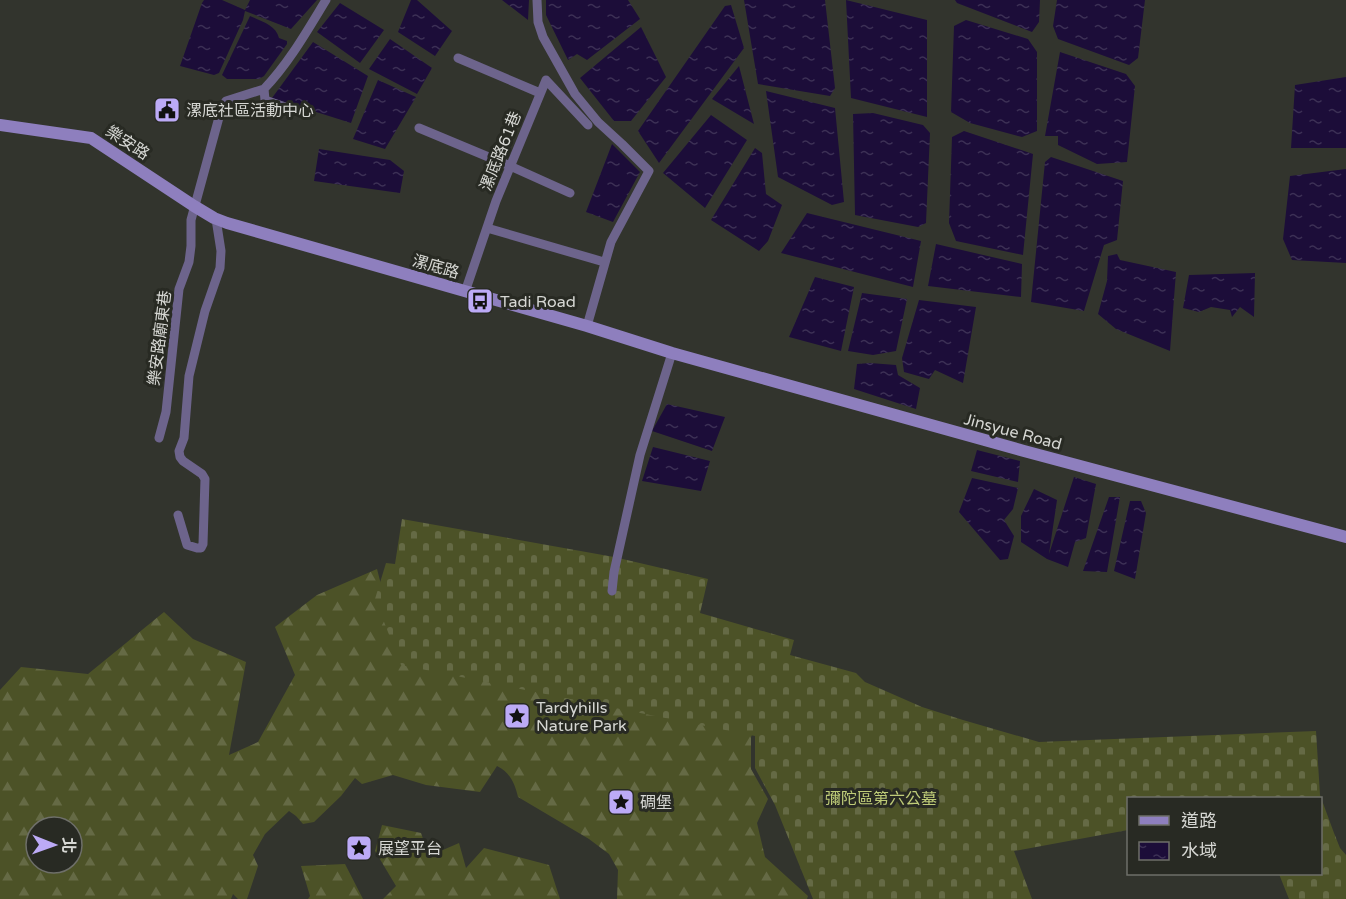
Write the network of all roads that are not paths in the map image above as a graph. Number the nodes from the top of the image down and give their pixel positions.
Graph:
1 (326, 0) edge
2 (537, 0) edge
3 (458, 58) dead end
4 (264, 89) junction
5 (540, 93) junction
6 (308, 115) dead end
7 (0, 125) edge
8 (588, 125) dead end
9 (419, 128) dead end
10 (510, 166) junction
11 (570, 194) dead end
12 (194, 206) junction
13 (216, 219) junction
14 (487, 228) junction
15 (604, 262) junction
16 (465, 292) junction
17 (587, 327) junction
18 (672, 353) junction
19 (159, 438) dead end
20 (177, 516) dead end
21 (1346, 537) edge
22 (612, 591) dead end

1 - 4 street
2 - 15 street
3 - 5 street
4 - 6 street
4 - 12 street, 樂安路廟東巷
5 - 8 street
5 - 10 street, 漯底路61巷
7 - 12 street, 樂安路
9 - 10 street
10 - 11 street
10 - 14 street, 漯底路61巷
12 - 13 street, 漯底路
12 - 19 street, 樂安路廟東巷
13 - 16 street, 漯底路
13 - 20 street
14 - 15 street
14 - 16 street, 漯底路61巷
15 - 17 street
16 - 17 street, 漯底路
17 - 18 street, 漯底路
18 - 21 street, Jinsyue Road
18 - 22 street

